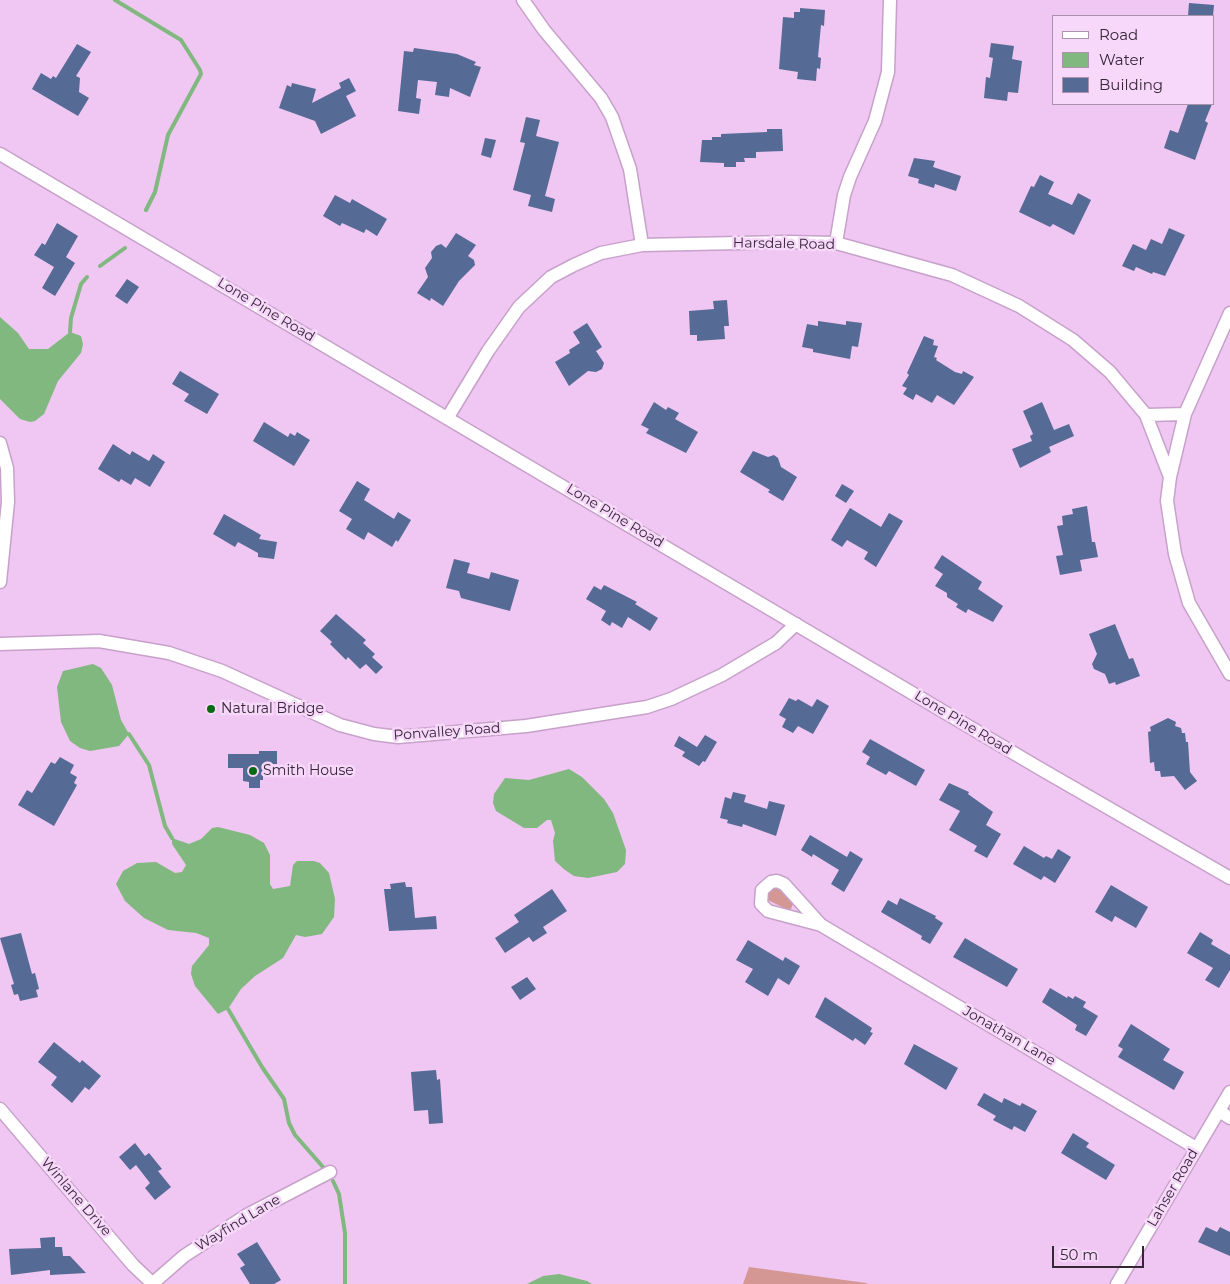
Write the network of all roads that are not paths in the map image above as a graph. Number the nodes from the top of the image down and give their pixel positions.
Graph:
1 (523, 0) edge
2 (890, 0) edge
3 (0, 154) edge
4 (836, 243) junction
5 (642, 245) junction
6 (1230, 313) edge
7 (1146, 414) junction
8 (1185, 414) junction
9 (448, 417) junction
10 (0, 442) edge
11 (1170, 477) junction
12 (0, 582) edge
13 (796, 624) junction
14 (0, 644) edge
15 (1230, 674) edge
16 (1230, 878) edge
17 (821, 925) junction
18 (1230, 1092) edge
19 (0, 1109) edge
20 (1219, 1110) junction
21 (1230, 1118) edge
22 (1196, 1148) junction
23 (330, 1172) dead end
24 (152, 1284) edge
25 (1116, 1284) edge

1 - 5 street
2 - 4 street
3 - 9 street, Lone Pine Road
4 - 5 street, Harsdale Road
4 - 7 street, Harsdale Road
5 - 9 street, Harsdale Road
6 - 8 street
7 - 8 street
7 - 11 street, Harsdale Road
8 - 11 street
9 - 13 street, Lone Pine Road
10 - 12 street
11 - 15 street
13 - 14 street, Ponvalley Road
13 - 16 street, Lone Pine Road
17 - 17 street, Jonathan Lane
17 - 22 street, Jonathan Lane
18 - 20 street, Lahser Road
19 - 24 street, Winlane Drive
20 - 21 street
20 - 22 street, Lahser Road
22 - 25 street, Lahser Road
23 - 24 street, Wayfind Lane

